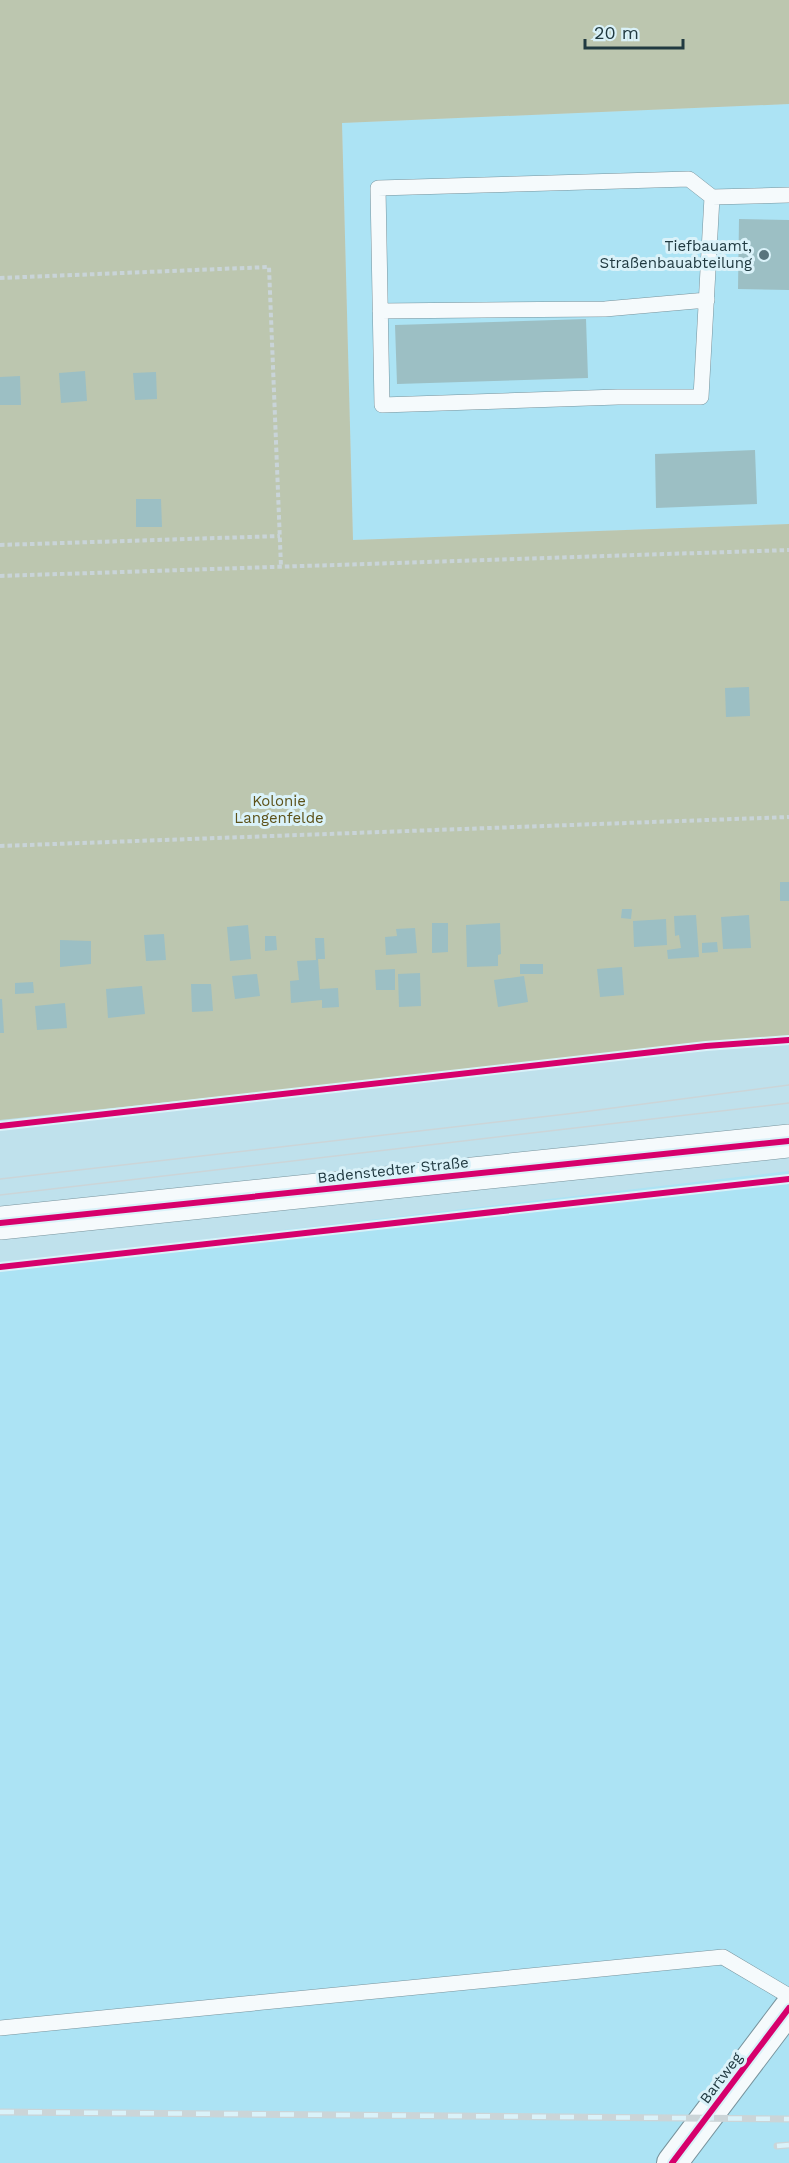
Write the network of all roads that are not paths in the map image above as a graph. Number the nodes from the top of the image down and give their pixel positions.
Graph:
1 (789, 195) edge
2 (712, 197) junction
3 (707, 300) junction
4 (380, 311) junction
5 (789, 1141) edge
6 (0, 1223) edge
7 (789, 1996) edge
8 (789, 2008) edge
9 (0, 2028) edge
10 (672, 2163) edge

1 - 2 lane
2 - 3 lane
2 - 4 lane
3 - 4 lane
3 - 4 lane
5 - 6 street, Badenstedter Straße
7 - 9 lane
8 - 10 street, Bartweg

